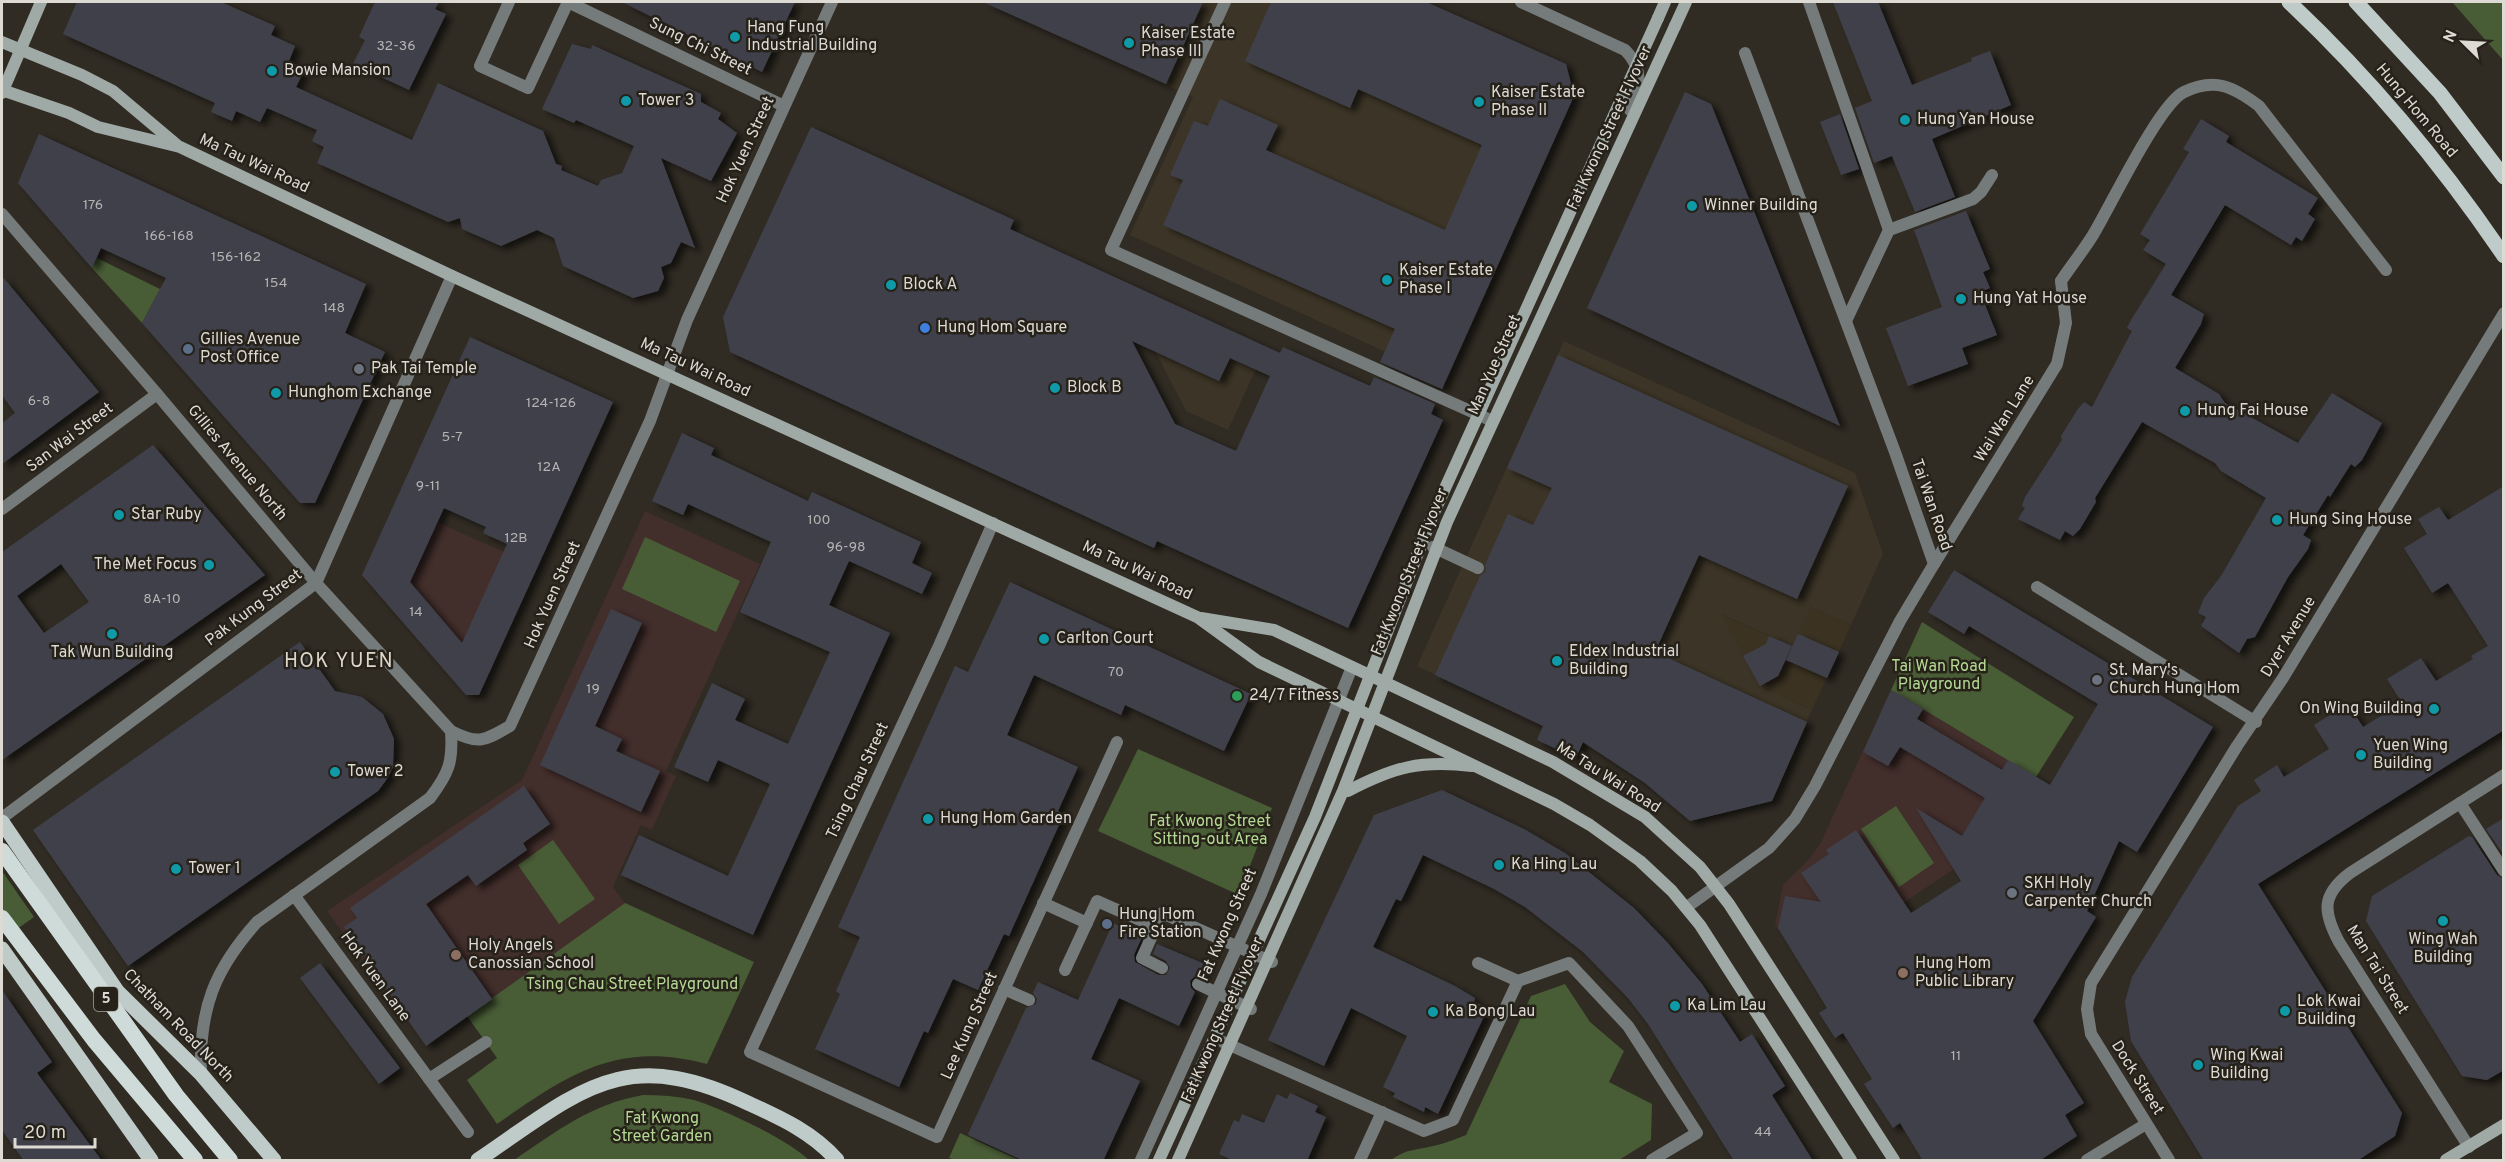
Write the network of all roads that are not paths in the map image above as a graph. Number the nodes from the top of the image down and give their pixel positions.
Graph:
1 (41, 2) edge
2 (509, 2) edge
3 (568, 2) edge
4 (832, 2) edge
5 (1225, 2) edge
6 (1521, 2) edge
7 (1665, 2) edge
8 (1686, 2) edge
9 (1809, 2) edge
10 (2289, 2) edge
11 (2355, 2) edge
12 (2, 42) edge
13 (20, 50) junction
14 (1745, 53) dead end
15 (2, 91) edge
16 (784, 106) junction
17 (180, 147) junction
18 (1992, 175) dead end
19 (2504, 177) edge
20 (2, 214) edge
21 (1889, 230) junction
22 (2504, 255) edge
23 (2386, 270) dead end
24 (452, 276) junction
25 (2504, 313) edge
26 (1846, 321) junction
27 (668, 373) junction
28 (158, 394) junction
29 (1488, 419) junction
30 (2, 509) edge
31 (993, 523) junction
32 (1432, 547) junction
33 (1934, 564) junction
34 (1478, 568) dead end
35 (316, 583) junction
36 (2037, 587) dead end
37 (1197, 617) junction
38 (1352, 667) junction
39 (1383, 681) junction
40 (1338, 699) junction
41 (1375, 717) junction
42 (2256, 723) junction
43 (451, 730) junction
44 (1117, 742) dead end
45 (1482, 767) junction
46 (2504, 775) edge
47 (1348, 792) junction
48 (2460, 803) junction
49 (2, 818) edge
50 (2, 822) edge
51 (2, 851) edge
52 (2504, 871) edge
53 (1715, 885) junction
54 (294, 895) junction
55 (1043, 903) junction
56 (1687, 908) junction
57 (2, 918) edge
58 (1087, 923) junction
59 (1156, 927) junction
60 (1238, 947) junction
61 (2, 949) edge
62 (1272, 963) junction
63 (1478, 963) dead end
64 (1162, 968) dead end
65 (1065, 970) dead end
66 (1518, 981) junction
67 (1198, 984) dead end
68 (1004, 989) junction
69 (1217, 993) junction
70 (1029, 1000) dead end
71 (1251, 1009) junction
72 (2086, 1009) joint
73 (486, 1042) dead end
74 (1229, 1044) junction
75 (750, 1052) joint
76 (201, 1074) junction
77 (429, 1079) junction
78 (1382, 1112) junction
79 (2146, 1124) junction
80 (2504, 1125) edge
81 (468, 1132) dead end
82 (2469, 1147) junction
83 (194, 1160) edge
84 (151, 1161) edge
85 (230, 1161) edge
86 (274, 1161) edge
87 (478, 1161) edge
88 (837, 1161) edge
89 (1141, 1161) edge
90 (1159, 1161) edge
91 (1178, 1161) edge
92 (1183, 1161) edge
93 (1360, 1161) edge
94 (1652, 1161) edge
95 (1851, 1161) edge
96 (1894, 1161) edge
97 (2087, 1161) edge
98 (2169, 1161) edge
99 (2446, 1161) edge

1 - 13 main road
2 - 3 street
3 - 16 street, Sung Chi Street
4 - 16 street, Hok Yuen Street
5 - 29 street
6 - 29 street, Man Yue Street
7 - 90 main road, Fat Kwong Street Flyover, bridge
8 - 91 main road, Fat Kwong Street Flyover, bridge
9 - 21 street
10 - 22 main road, Hung Hom Road
11 - 19 main road, Hung Hom Road
12 - 13 main road, Ma Tau Wai Road
13 - 15 main road
13 - 17 main road, Ma Tau Wai Road
14 - 26 street, Tai Wan Road
15 - 17 main road, Ma Tau Wai Road
16 - 27 street, Hok Yuen Street
17 - 24 main road, Ma Tau Wai Road
18 - 21 street
20 - 28 street, Gillies Avenue North
21 - 26 street
23 - 33 street, Wai Wan Lane
24 - 27 main road, Ma Tau Wai Road
24 - 35 street, Pak Kung Street
25 - 42 street, Dyer Avenue
26 - 33 street, Tai Wan Road
27 - 31 main road, Ma Tau Wai Road
27 - 43 street, Hok Yuen Street
28 - 30 street, San Wai Street
28 - 35 street, Gillies Avenue North
29 - 32 street, Man Yue Street
31 - 37 main road, Ma Tau Wai Road
31 - 75 street, Tsing Chau Street
32 - 34 street
32 - 39 street, Man Yue Street
33 - 53 street, Tai Wan Road
35 - 43 street, Gillies Avenue North
35 - 49 street, Pak Kung Street
36 - 42 street
37 - 38 main road, Ma Tau Wai Road
37 - 40 main road, Ma Tau Wai Road
38 - 39 main road, Ma Tau Wai Road
38 - 40 street, Fat Kwong Street
39 - 41 street, Man Yue Street
39 - 53 main road, Ma Tau Wai Road
40 - 41 main road, Ma Tau Wai Road
40 - 60 street, Fat Kwong Street
41 - 45 main road, Ma Tau Wai Road
41 - 47 street
42 - 72 street, Dyer Avenue
43 - 54 street
44 - 55 street, Lee Kung Street
45 - 47 main road
45 - 56 main road, Ma Tau Wai Road
46 - 48 street, Man Tai Street
47 - 62 street
48 - 52 street
48 - 82 street, Man Tai Street
50 - 76 main road, Chatham Road North
51 - 85 highway, 5
53 - 56 street, Tai Wan Road
53 - 96 main road, Ma Tau Wai Road
54 - 76 street
54 - 77 street, Hok Yuen Lane
55 - 58 street
55 - 68 street, Lee Kung Street
56 - 95 main road, Ma Tau Wai Road
57 - 83 highway, 5
58 - 59 street
58 - 65 street
59 - 60 street
59 - 64 street
60 - 62 street
60 - 69 street, Fat Kwong Street
61 - 84 main road
62 - 71 street
63 - 66 street
66 - 78 street
66 - 94 street
67 - 69 street
68 - 70 street
68 - 75 street, Lee Kung Street
69 - 71 street
69 - 89 street, Fat Kwong Street
71 - 74 street
72 - 79 street, Dock Street
73 - 77 street
74 - 78 street
74 - 92 street
76 - 86 main road, Chatham Road North
77 - 81 street, Hok Yuen Lane
78 - 93 street
79 - 97 street
79 - 98 street, Dock Street
80 - 82 main road
82 - 99 main road
87 - 88 main road

